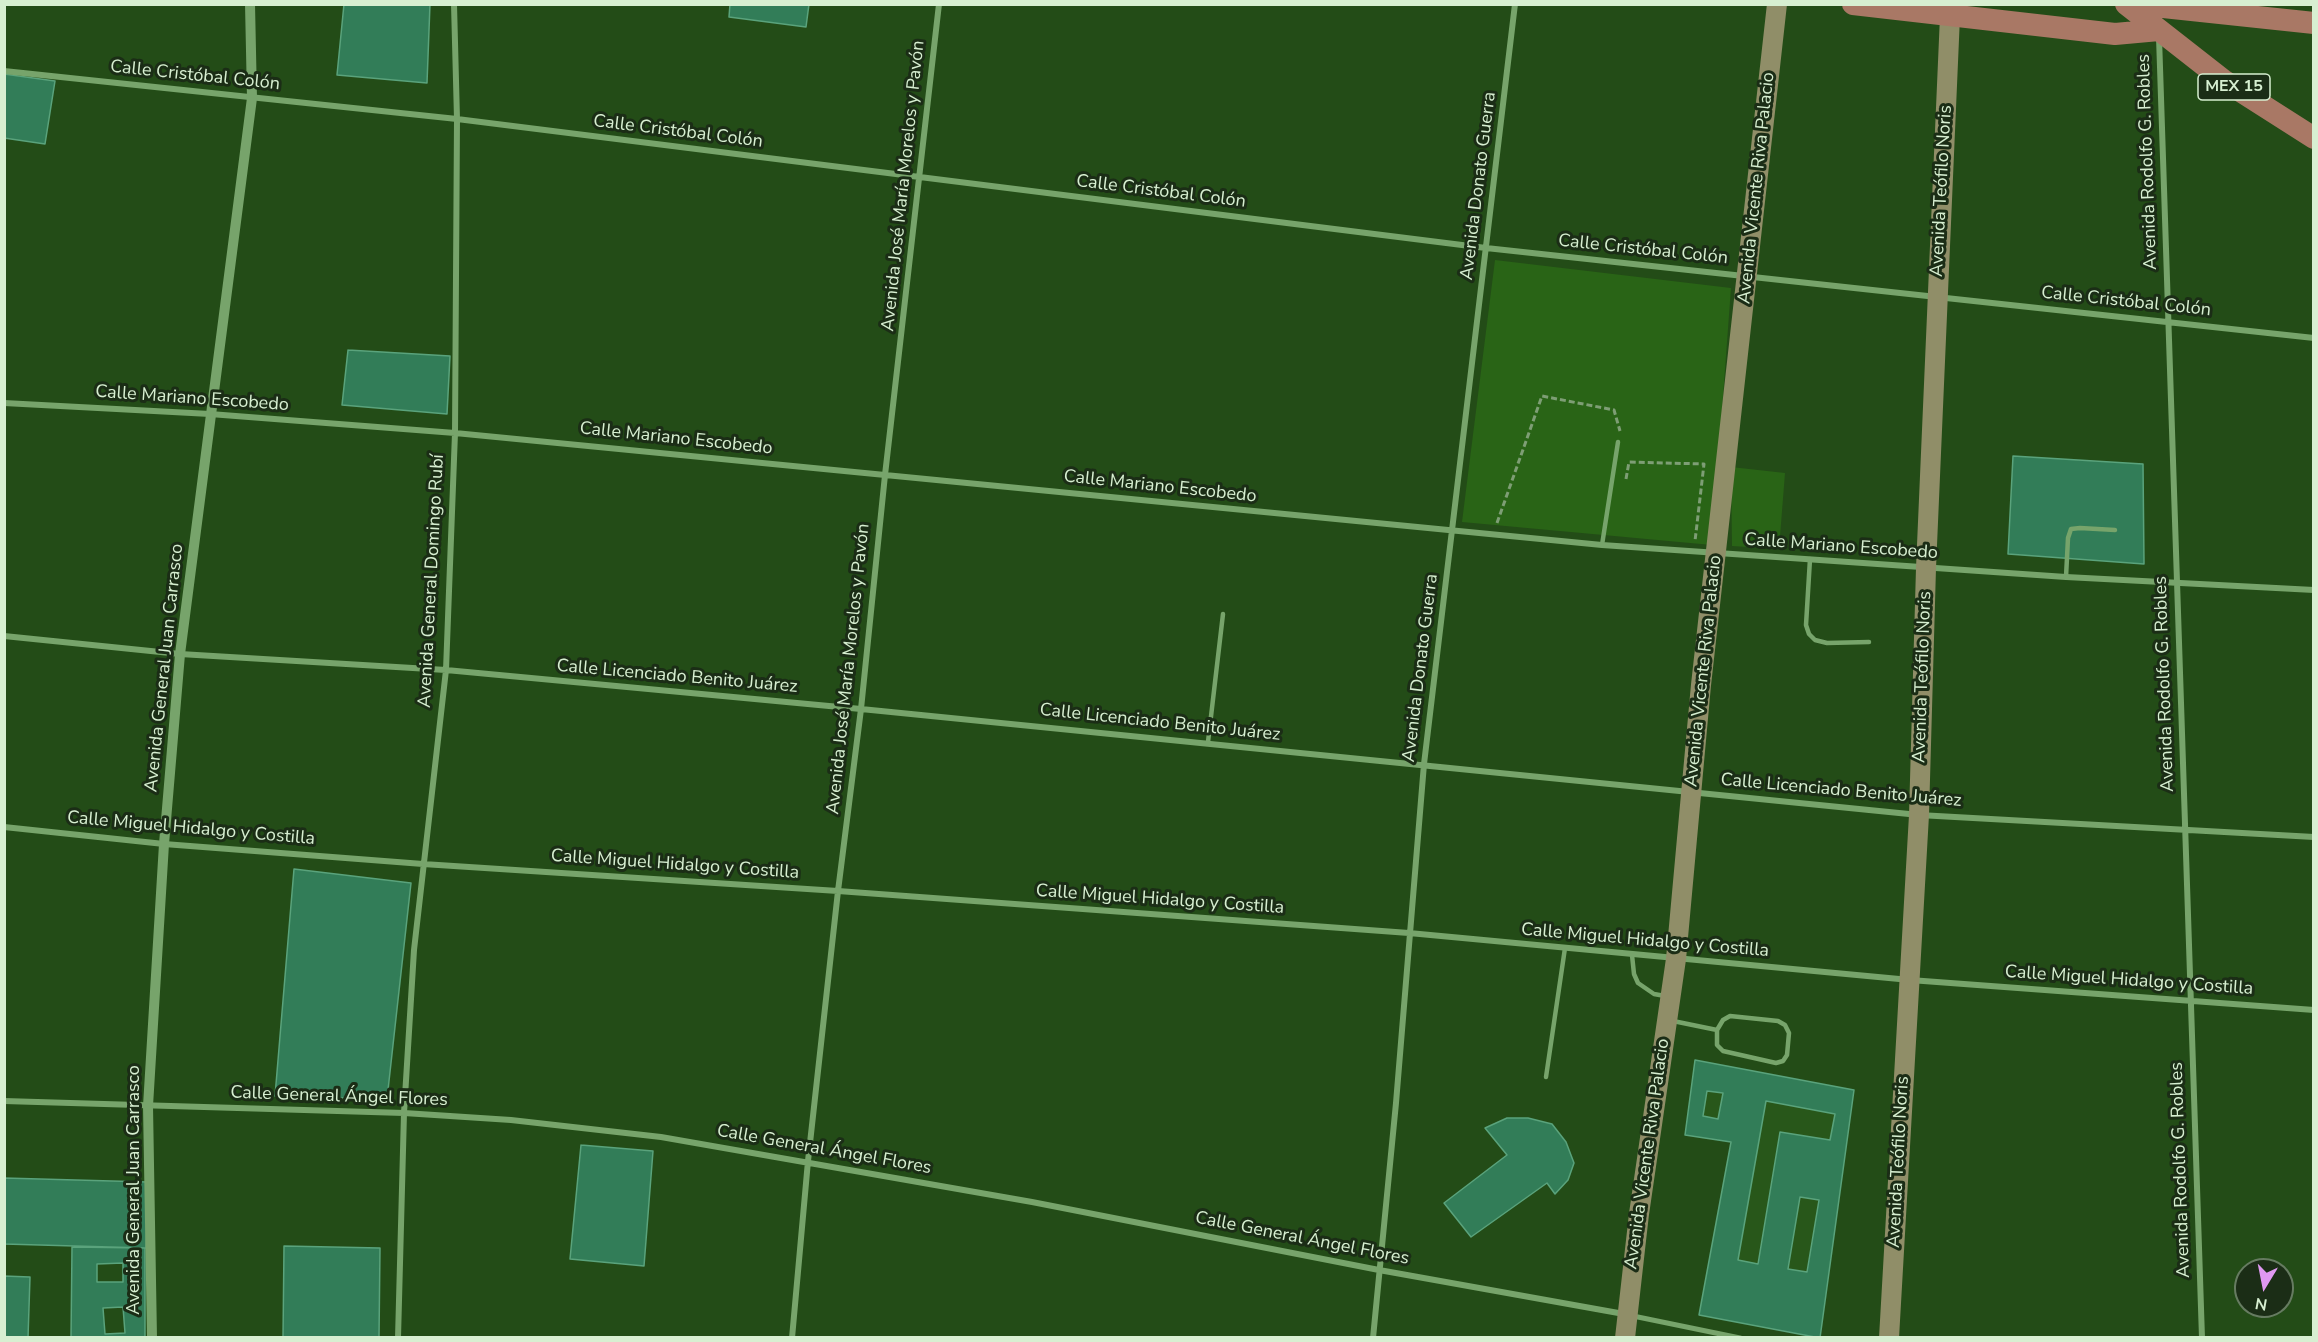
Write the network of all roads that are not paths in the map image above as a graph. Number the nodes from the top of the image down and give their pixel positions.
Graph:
1 (250, 4) edge
2 (453, 4) edge
3 (939, 4) edge
4 (1515, 4) edge
5 (1777, 4) edge
6 (1853, 4) edge
7 (2126, 4) edge
8 (2134, 4) edge
9 (2157, 14) edge
10 (1950, 16) junction
11 (2313, 23) edge
12 (4, 71) edge
13 (252, 98) junction
14 (457, 120) junction
15 (2313, 138) edge
16 (921, 177) junction
17 (1486, 248) junction
18 (1747, 277) junction
19 (1937, 296) junction
20 (2168, 322) junction
21 (2313, 338) edge
22 (4, 403) edge
23 (210, 414) junction
24 (455, 433) junction
25 (1621, 442) road end
26 (885, 475) junction
27 (2115, 530) dead end
28 (1453, 531) junction
29 (1602, 545) junction
30 (1716, 553) junction
31 (1810, 560) junction
32 (1926, 568) junction
33 (2066, 577) junction
34 (2177, 582) junction
35 (2313, 590) edge
36 (1223, 614) dead end
37 (4, 636) edge
38 (1869, 642) dead end
39 (180, 654) junction
40 (446, 670) junction
41 (861, 709) junction
42 (1208, 742) junction
43 (1424, 764) junction
44 (1692, 793) junction
45 (1919, 815) junction
46 (4, 827) edge
47 (2185, 830) junction
48 (2313, 837) edge
49 (164, 844) junction
50 (423, 864) junction
51 (838, 891) junction
52 (1409, 933) junction
53 (1565, 948) junction
54 (1632, 955) junction
55 (1676, 959) junction
56 (1910, 980) junction
57 (1671, 997) junction
58 (2191, 1000) junction
59 (2313, 1010) edge
60 (1667, 1020) junction
61 (1717, 1030) junction
62 (1546, 1077) dead end
63 (4, 1101) edge
64 (148, 1106) junction
65 (404, 1113) junction
66 (808, 1161) junction
67 (1379, 1270) junction
68 (1627, 1315) junction
69 (152, 1338) edge
70 (398, 1338) edge
71 (792, 1338) edge
72 (1373, 1338) edge
73 (1625, 1338) edge
74 (1740, 1338) edge
75 (1889, 1338) edge
76 (2202, 1338) edge

1 - 13 street, Avenida General Juan Carrasco
2 - 14 street, Avenida General Domingo Rubí
3 - 16 street, Avenida José María Morelos y Pavón
4 - 17 street, Avenida Donato Guerra
5 - 18 main road, Avenida Vicente Riva Palacio
6 - 10 main road
7 - 9 main road, MEX 15
8 - 9 main road
9 - 10 main road
9 - 11 main road
9 - 15 main road, MEX 15
9 - 20 street, Avenida Rodolfo G. Robles
10 - 19 main road, Avenida Teófilo Noris
12 - 13 street, Calle Cristóbal Colón
13 - 14 street, Calle Cristóbal Colón
13 - 23 street, Avenida General Juan Carrasco
14 - 16 street, Calle Cristóbal Colón
14 - 24 street, Avenida General Domingo Rubí
16 - 17 street, Calle Cristóbal Colón
16 - 26 street, Avenida José María Morelos y Pavón
17 - 18 street, Calle Cristóbal Colón
17 - 28 street, Avenida Donato Guerra
18 - 19 street, Calle Cristóbal Colón
18 - 30 main road, Avenida Vicente Riva Palacio
19 - 20 street, Calle Cristóbal Colón
19 - 32 main road, Avenida Teófilo Noris
20 - 21 street, Calle Cristóbal Colón
20 - 34 street, Avenida Rodolfo G. Robles
22 - 23 street, Calle Mariano Escobedo
23 - 24 street, Calle Mariano Escobedo
23 - 39 street, Avenida General Juan Carrasco
24 - 26 street, Calle Mariano Escobedo
24 - 40 street, Avenida General Domingo Rubí
25 - 29 lane
26 - 28 street, Calle Mariano Escobedo
26 - 41 street, Avenida José María Morelos y Pavón
27 - 33 lane
28 - 29 street, Calle Mariano Escobedo
28 - 43 street, Avenida Donato Guerra
29 - 30 street, Calle Mariano Escobedo
30 - 31 street, Calle Mariano Escobedo
30 - 44 main road, Avenida Vicente Riva Palacio
31 - 32 street, Calle Mariano Escobedo
31 - 38 lane
32 - 33 street, Calle Mariano Escobedo
32 - 45 main road, Avenida Teófilo Noris
33 - 34 street, Calle Mariano Escobedo
34 - 35 street, Calle Mariano Escobedo
34 - 47 street, Avenida Rodolfo G. Robles
36 - 42 lane
37 - 39 street, Calle Licenciado Benito Juárez
39 - 40 street, Calle Licenciado Benito Juárez
39 - 49 street, Avenida General Juan Carrasco
40 - 41 street, Calle Licenciado Benito Juárez
40 - 50 street, Avenida General Domingo Rubí
41 - 42 street, Calle Licenciado Benito Juárez
41 - 51 street, Avenida José María Morelos y Pavón
42 - 43 street, Calle Licenciado Benito Juárez
43 - 44 street, Calle Licenciado Benito Juárez
43 - 52 street, Avenida Donato Guerra
44 - 45 street, Calle Licenciado Benito Juárez
44 - 55 main road, Avenida Vicente Riva Palacio
45 - 47 street, Calle Licenciado Benito Juárez
45 - 56 main road, Avenida Teófilo Noris
46 - 49 street, Calle Miguel Hidalgo y Costilla
47 - 48 street, Calle Licenciado Benito Juárez
47 - 58 street, Avenida Rodolfo G. Robles
49 - 50 street, Calle Miguel Hidalgo y Costilla
49 - 64 street, Avenida General Juan Carrasco
50 - 51 street, Calle Miguel Hidalgo y Costilla
50 - 65 street, Avenida General Domingo Rubí
51 - 52 street, Calle Miguel Hidalgo y Costilla
51 - 66 street, Avenida José María Morelos y Pavón
52 - 53 street, Calle Miguel Hidalgo y Costilla
52 - 67 street, Avenida Donato Guerra
53 - 54 street, Calle Miguel Hidalgo y Costilla
53 - 62 lane
54 - 55 street, Calle Miguel Hidalgo y Costilla
54 - 57 lane
55 - 56 street, Calle Miguel Hidalgo y Costilla
55 - 57 main road, Avenida Vicente Riva Palacio
56 - 58 street, Calle Miguel Hidalgo y Costilla
56 - 75 main road, Avenida Teófilo Noris
57 - 60 main road, Avenida Vicente Riva Palacio
58 - 59 street, Calle Miguel Hidalgo y Costilla
58 - 76 street, Avenida Rodolfo G. Robles
60 - 61 lane
60 - 68 main road, Avenida Vicente Riva Palacio
61 - 61 lane
63 - 64 street, Calle General Ángel Flores
64 - 65 street, Calle General Ángel Flores
64 - 69 street, Avenida General Juan Carrasco
65 - 66 street, Calle General Ángel Flores
65 - 70 street, Avenida General Domingo Rubí
66 - 67 street, Calle General Ángel Flores
66 - 71 street, Avenida José María Morelos y Pavón
67 - 68 street, Calle General Ángel Flores
67 - 72 street, Avenida Donato Guerra
68 - 73 main road, Avenida Vicente Riva Palacio
68 - 74 street

